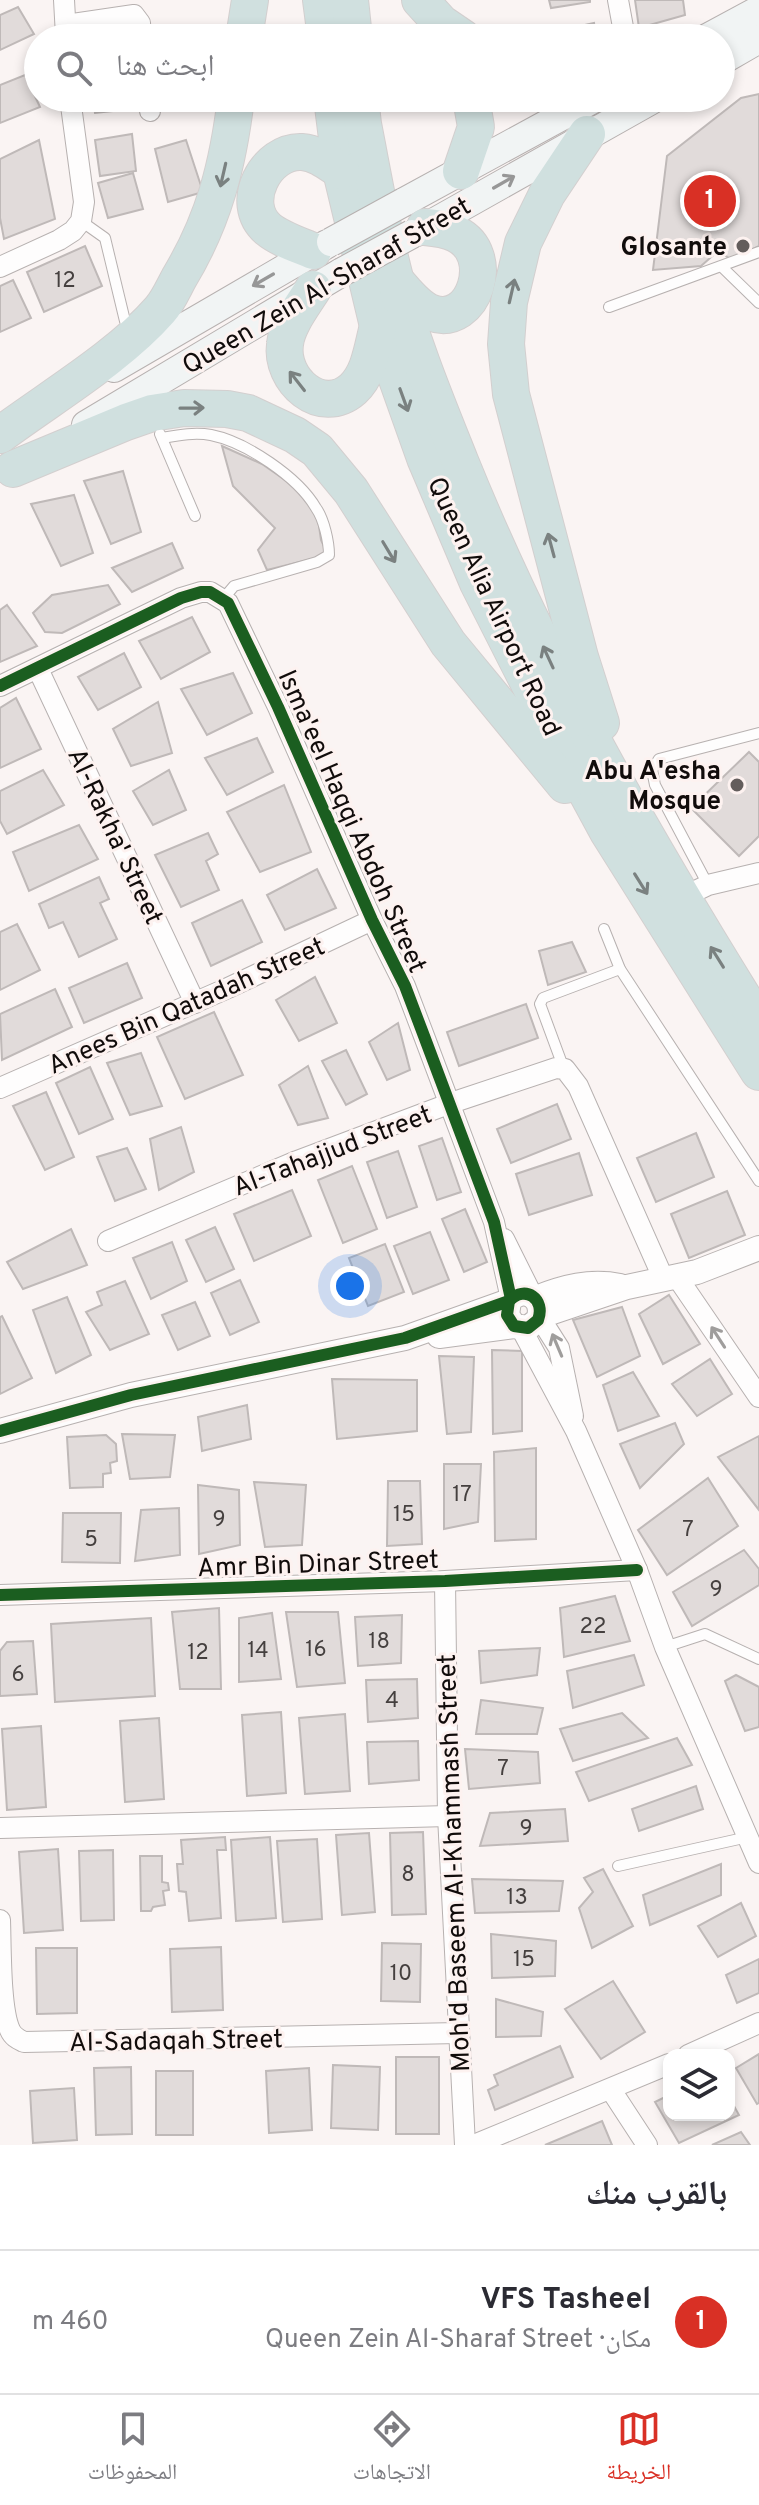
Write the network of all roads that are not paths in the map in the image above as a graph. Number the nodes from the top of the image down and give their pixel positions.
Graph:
1 (64, 0) edge
2 (250, 0) edge
3 (321, 0) edge
4 (350, 0) edge
5 (420, 0) edge
6 (618, 0) edge
7 (759, 10) edge
8 (66, 24) edge
9 (98, 24) edge
10 (140, 24) edge
11 (246, 24) edge
12 (324, 24) edge
13 (353, 24) edge
14 (442, 24) edge
15 (622, 24) edge
16 (733, 24) edge
17 (759, 39) edge
18 (735, 53) edge
19 (72, 112) edge
20 (234, 112) edge
21 (334, 112) edge
22 (367, 112) edge
23 (473, 112) edge
24 (569, 112) edge
25 (629, 112) edge
26 (587, 134) junction
27 (341, 171) junction
28 (461, 171) junction
29 (81, 221) junction
30 (414, 221) junction
31 (759, 252) edge
32 (325, 263) junction
33 (0, 267) edge
34 (722, 267) junction
35 (395, 279) junction
36 (759, 303) edge
37 (609, 307) dead end
38 (125, 321) dead end
39 (378, 326) junction
40 (157, 426) junction
41 (0, 435) edge
42 (7, 472) edge
43 (195, 516) dead end
44 (223, 599) junction
45 (38, 669) junction
46 (0, 686) edge
47 (759, 733) edge
48 (619, 820) junction
49 (759, 873) edge
50 (694, 892) junction
51 (372, 920) junction
52 (604, 929) dead end
53 (620, 969) junction
54 (195, 1003) junction
55 (759, 1023) edge
56 (565, 1069) junction
57 (759, 1072) edge
58 (0, 1088) edge
59 (451, 1103) junction
60 (759, 1181) edge
61 (108, 1241) dead end
62 (759, 1248) edge
63 (671, 1278) junction
64 (526, 1310) junction
65 (759, 1397) edge
66 (0, 1431) edge
67 (637, 1570) junction
68 (445, 1581) junction
69 (0, 1595) edge
70 (665, 1647) junction
71 (759, 1659) edge
72 (448, 1816) junction
73 (0, 1828) edge
74 (748, 1837) junction
75 (759, 1863) edge
76 (618, 1866) dead end
77 (0, 1920) edge
78 (759, 2023) edge
79 (458, 2033) junction
80 (701, 2049) edge
81 (663, 2067) edge
82 (611, 2090) junction
83 (465, 2145) edge
84 (474, 2145) edge
85 (647, 2145) edge

1 - 8 street
2 - 11 highway
3 - 12 highway
4 - 13 highway
5 - 14 highway
6 - 15 street
7 - 16 main road
9 - 10 street
17 - 18 main road
19 - 29 street
20 -> 41 highway
21 - 27 highway, Queen Alia Airport Road
22 - 35 highway, Queen Alia Airport Road
23 - 28 highway
24 - 28 main road, Queen Zein Al-Sharaf Street
25 - 26 main road, Queen Zein Al-Sharaf Street
30 -> 26 main road, Queen Zein Al-Sharaf Street
48 -> 26 highway
27 - 32 highway
27 - 39 highway, Queen Alia Airport Road
28 - 30 main road, Queen Zein Al-Sharaf Street
29 - 33 street
29 - 38 lane
30 - 32 main road, Queen Zein Al-Sharaf Street, bridge
30 - 35 highway
31 - 34 lane
39 -> 32 highway
32 -> 41 main road, Queen Zein Al-Sharaf Street
32 - 42 main road, Queen Zein Al-Sharaf Street
34 - 36 lane
34 - 37 lane
48 -> 35 highway, Queen Alia Airport Road
39 -> 48 highway, Queen Alia Airport Road
40 - 42 highway
40 - 43 lane
40 - 44 lane
40 -> 48 highway
44 - 45 street
44 - 51 street, Isma'eel Haqqi Abdoh Street
45 - 46 street
45 - 54 street, Al-Rakha' Street
47 - 50 lane
48 - 50 highway, Queen Alia Airport Road
48 -> 57 highway, Queen Alia Airport Road
49 - 50 street
55 -> 50 highway, Queen Alia Airport Road
51 - 54 street, Anees Bin Qatadah Street
51 - 59 street, Isma'eel Haqqi Abdoh Street
52 - 53 lane
53 - 56 lane
53 - 60 lane
54 - 58 street, Anees Bin Qatadah Street
56 - 59 street, Al-Tahajjud Street
56 - 63 street
59 - 61 street, Al-Tahajjud Street
59 - 64 street, Isma'eel Haqqi Abdoh Street
62 - 63 street
63 - 64 street
65 -> 63 street
64 - 66 street
64 - 67 street, Isma'eel Haqqi Abdoh Street
67 - 68 street, Amr Bin Dinar Street
67 - 70 street, Isma'eel Haqqi Abdoh Street
68 - 69 street, Amr Bin Dinar Street
68 - 72 street, Moh'd Baseem Al-Khammash Street
70 - 71 lane
70 - 74 street, Isma'eel Haqqi Abdoh Street
72 - 73 street
72 - 79 street, Moh'd Baseem Al-Khammash Street
74 - 75 street, Isma'eel Haqqi Abdoh Street
74 - 76 lane
77 - 79 street, Al-Sadaqah Street
78 - 80 street
79 - 83 street, Moh'd Baseem Al-Khammash Street
81 - 82 street
82 - 84 street
82 - 85 street

